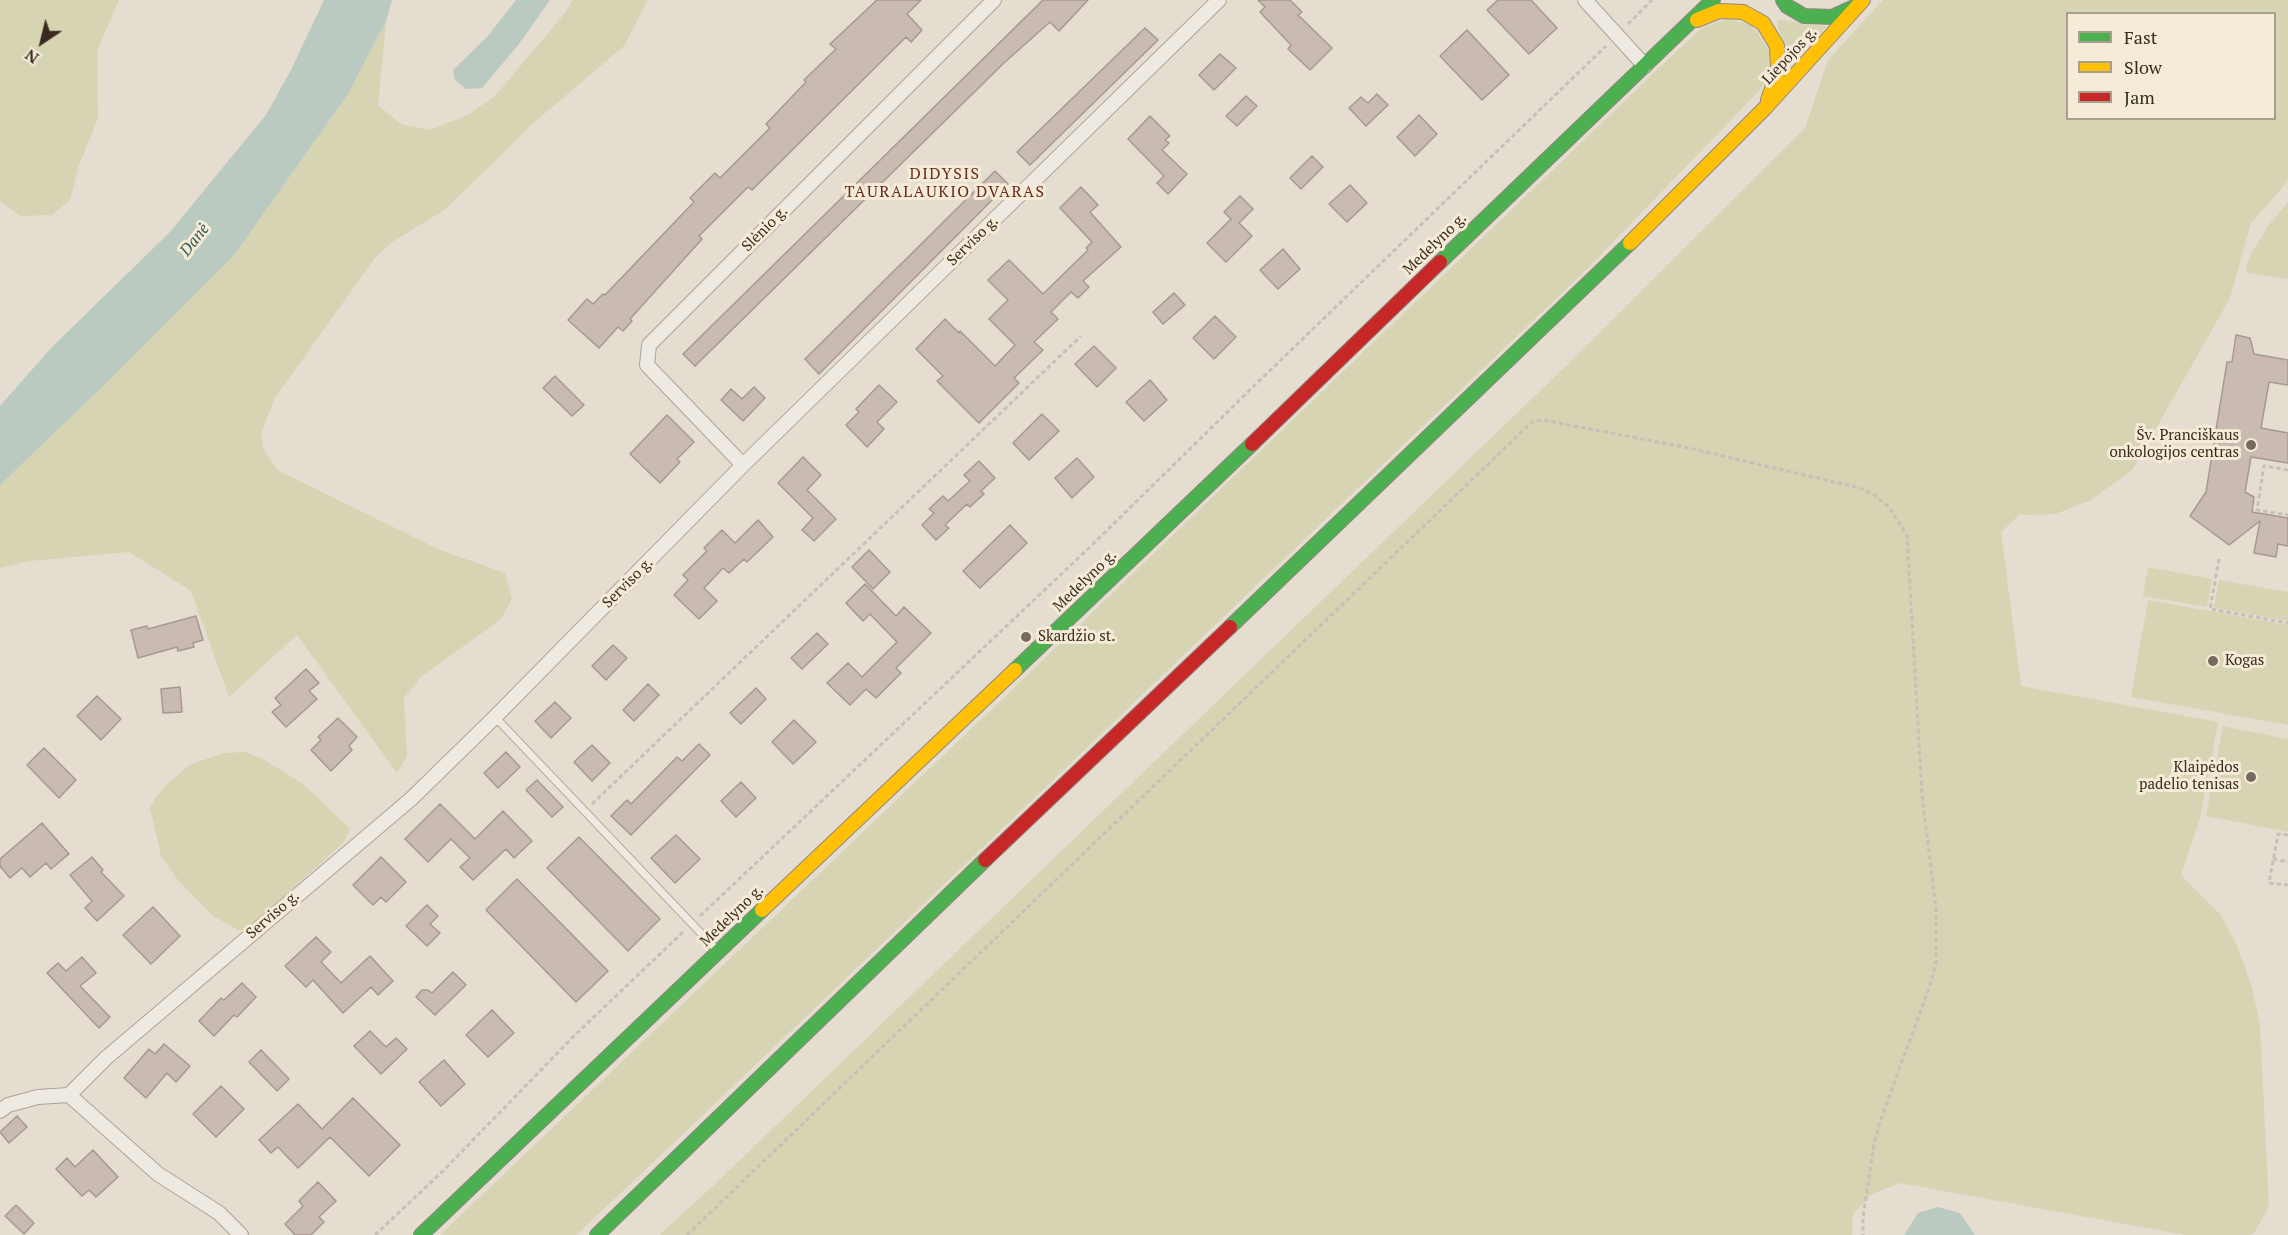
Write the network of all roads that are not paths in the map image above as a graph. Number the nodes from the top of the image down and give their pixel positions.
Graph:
1 (994, 0) edge
2 (1219, 0) edge
3 (1585, 0) edge
4 (1713, 0) edge
5 (1783, 0) edge
6 (1861, 2) edge
7 (1690, 22) junction
8 (1645, 66) junction
9 (1766, 107) junction
10 (743, 465) junction
11 (495, 717) junction
12 (719, 952) junction
13 (69, 1095) junction
14 (0, 1111) edge
15 (241, 1235) edge
16 (421, 1235) edge
17 (597, 1235) edge

1 - 10 street, Slėnio g.
2 - 10 street, Serviso g.
3 - 8 street
4 - 7 main road
5 - 6 main road
6 - 9 main road, Liepojos g.
7 - 8 main road, Medelyno g.
7 - 9 main road
8 - 12 main road, Medelyno g.
9 - 17 main road
10 - 11 street, Serviso g.
11 - 12 lane
11 - 13 street, Serviso g.
12 - 16 main road, Medelyno g.
13 - 14 street
13 - 15 street

